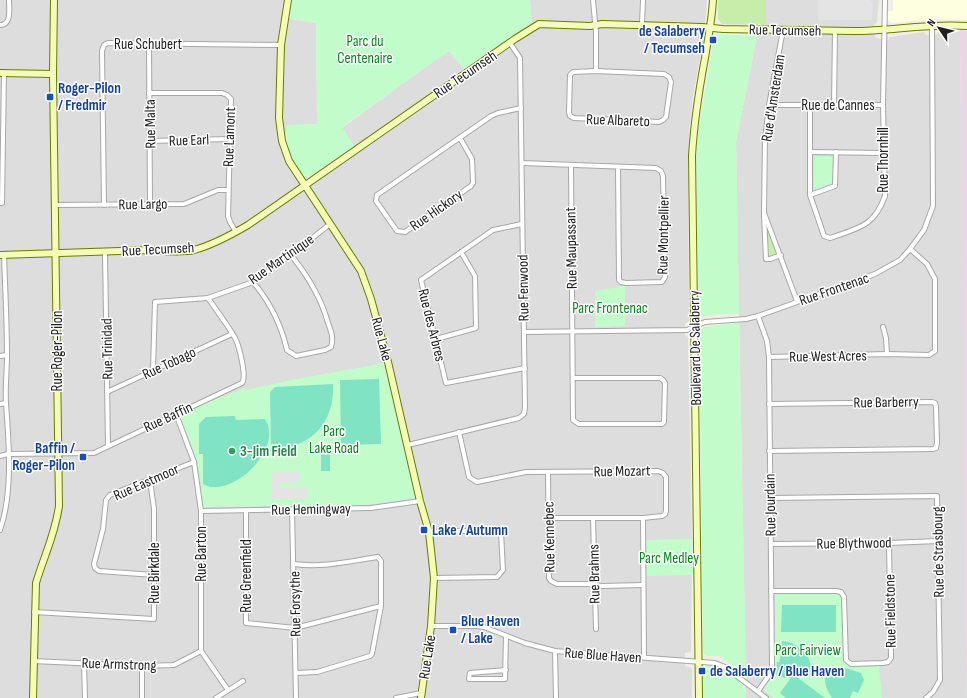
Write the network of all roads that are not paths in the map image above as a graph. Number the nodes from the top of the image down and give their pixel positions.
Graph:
1 (9, 0) edge
2 (54, 0) edge
3 (288, 0) edge
4 (593, 0) edge
5 (643, 0) edge
6 (713, 0) edge
7 (885, 0) edge
8 (0, 25) edge
9 (596, 25) junction
10 (932, 25) junction
11 (642, 26) junction
12 (967, 26) edge
13 (710, 28) junction
14 (784, 30) junction
15 (884, 30) junction
16 (835, 31) junction
17 (149, 44) junction
18 (510, 44) junction
19 (281, 45) junction
20 (596, 71) junction
21 (2, 73) edge
22 (52, 74) junction
23 (149, 93) junction
24 (768, 105) junction
25 (810, 105) junction
26 (834, 105) junction
27 (883, 105) junction
28 (521, 108) junction
29 (460, 138) junction
30 (229, 139) junction
31 (150, 141) junction
32 (810, 152) junction
33 (836, 152) junction
34 (884, 153) junction
35 (522, 163) junction
36 (571, 166) junction
37 (618, 167) junction
38 (304, 185) junction
39 (228, 190) junction
40 (810, 195) junction
41 (0, 204) edge
42 (150, 204) junction
43 (55, 205) junction
44 (104, 205) junction
45 (764, 213) junction
46 (330, 224) junction
47 (522, 224) junction
48 (236, 232) junction
49 (910, 249) junction
50 (55, 252) junction
51 (105, 252) junction
52 (461, 252) junction
53 (2, 255) edge
54 (291, 255) junction
55 (781, 255) junction
56 (253, 282) junction
57 (208, 298) junction
58 (797, 301) junction
59 (0, 303) edge
60 (6, 303) junction
61 (758, 316) junction
62 (694, 326) junction
63 (883, 327) dead end
64 (524, 332) junction
65 (572, 332) junction
66 (232, 334) junction
67 (436, 339) junction
68 (887, 354) junction
69 (7, 355) junction
70 (0, 356) edge
71 (768, 357) junction
72 (525, 368) junction
73 (153, 370) junction
74 (574, 378) junction
75 (107, 392) junction
76 (6, 403) junction
77 (0, 404) edge
78 (769, 404) junction
79 (176, 414) junction
80 (459, 432) junction
81 (408, 445) junction
82 (108, 446) junction
83 (770, 451) junction
84 (8, 454) junction
85 (58, 454) junction
86 (0, 456) edge
87 (194, 462) junction
88 (548, 472) junction
89 (150, 480) junction
90 (770, 498) junction
91 (420, 501) junction
92 (292, 510) junction
93 (201, 511) junction
94 (246, 511) junction
95 (548, 518) junction
96 (593, 518) junction
97 (643, 518) junction
98 (0, 530) edge
99 (429, 532) junction
100 (938, 541) junction
101 (889, 543) junction
102 (771, 544) junction
103 (294, 564) junction
104 (154, 574) junction
105 (434, 578) junction
106 (595, 585) junction
107 (643, 585) junction
108 (771, 591) junction
109 (381, 606) junction
110 (34, 612) junction
111 (431, 626) junction
112 (295, 628) junction
113 (596, 630) dead end
114 (506, 636) junction
115 (201, 651) junction
116 (555, 651) junction
117 (644, 658) junction
118 (698, 660) junction
119 (33, 661) junction
120 (84, 663) junction
121 (142, 666) junction
122 (506, 670) junction
123 (296, 673) junction
124 (243, 681) dead end
125 (228, 690) junction
126 (758, 691) junction
127 (421, 696) edge
128 (33, 698) edge
129 (85, 698) edge
130 (142, 698) edge
131 (216, 698) edge
132 (296, 698) edge
133 (396, 698) edge
134 (556, 698) edge
135 (699, 698) edge
136 (766, 698) edge
137 (926, 698) edge

1 - 8 street
2 - 22 street, Rue Roger-Pilon
3 - 19 street, Rue Lake
4 - 9 street
5 - 11 street
6 - 13 street, Boulevard De Salaberry
7 - 15 street, Rue Thornhill
9 - 11 street, Rue Tecumseh
9 - 18 street, Rue Tecumseh
9 - 20 street
10 - 12 street, Rue Tecumseh
10 - 15 street, Rue Tecumseh
10 - 49 street, Rue Frontenac
11 - 13 street, Rue Tecumseh
13 - 14 street, Rue Tecumseh
13 - 62 street, Boulevard De Salaberry
14 - 16 street, Rue Tecumseh
14 - 24 street, Rue d'Amsterdam
15 - 16 street, Rue Tecumseh
15 - 27 street, Rue Thornhill
16 - 26 street
17 - 19 street, Rue Schubert
17 - 23 street, Rue Malta
17 - 44 street, Rue Schubert
18 - 28 street, Rue Fenwood
18 - 38 street, Rue Tecumseh
19 - 38 street, Rue Lake
20 - 20 street, Rue Albareto
21 - 22 street
21 - 41 street
22 - 43 street, Rue Roger-Pilon
23 - 30 street, Rue Lamont
23 - 31 street, Rue Malta
24 - 25 street, Rue de Cannes
24 - 45 street, Rue d'Amsterdam
25 - 26 street, Rue de Cannes
25 - 32 street, Rue Thornhill
26 - 27 street, Rue de Cannes
27 - 34 street, Rue Thornhill
28 - 29 street, Rue Hickory
28 - 35 street, Rue Fenwood
29 - 29 street, Rue Hickory
30 - 31 street, Rue Earl
30 - 39 street, Rue Lamont
31 - 42 street, Rue Malta
32 - 33 street
32 - 40 street, Rue Thornhill
33 - 34 street
33 - 40 street
34 - 40 street, Rue Thornhill
35 - 36 street, Rue Montpellier
35 - 47 street, Rue Fenwood
36 - 37 street, Rue Montpellier
36 - 65 street, Rue Maupassant
37 - 37 street, Rue Montpellier
38 - 46 street, Rue Lake
38 - 48 street, Rue Tecumseh
39 - 42 street, Rue Largo
39 - 48 street, Rue Lamont
42 - 44 street, Rue Largo
43 - 44 street, Rue Largo
43 - 50 street, Rue Roger-Pilon
45 - 55 street, Rue d'Amsterdam
45 - 55 street, Rue d'Amsterdam
46 - 54 street, Rue Martinique
46 - 81 street, Rue Lake
47 - 52 street, Rue des Arbres
47 - 64 street, Rue Fenwood
48 - 51 street, Rue Tecumseh
49 - 58 street, Rue Frontenac
49 - 68 street, Rue West Acres
50 - 51 street, Rue Tecumseh
50 - 53 street, Rue Tecumseh
50 - 85 street, Rue Roger-Pilon
51 - 75 street, Rue Trinidad
52 - 67 street, Rue des Arbres
52 - 67 street
53 - 60 street
54 - 56 street, Rue Martinique
54 - 56 street
55 - 58 street, Rue d'Amsterdam
56 - 57 street, Rue Martinique
57 - 66 street, Rue Baffin
57 - 73 street, Rue Martinique
58 - 61 street, Rue Frontenac
59 - 60 street
60 - 69 street
61 - 62 street, Rue Frontenac
61 - 71 street, Rue Jourdain
62 - 65 street, Rue Frontenac
62 - 118 street, Boulevard De Salaberry
63 - 68 street, Rue West Acres
64 - 65 street, Rue Frontenac
64 - 72 street, Rue Fenwood
65 - 74 street, Rue Maupassant
66 - 73 street, Rue Tobago
66 - 79 street, Rue Baffin
67 - 72 street, Rue des Arbres
68 - 71 street, Rue West Acres
69 - 70 street
69 - 76 street
71 - 78 street, Rue Jourdain
72 - 80 street, Rue Fenwood
73 - 75 street, Rue Tobago
74 - 74 street, Rue Maupassant
75 - 82 street, Rue Trinidad
76 - 77 street
76 - 84 street
78 - 83 street, Rue Jourdain
78 - 83 street, Rue Barberry
79 - 82 street, Rue Baffin
79 - 87 street, Rue Barton
80 - 81 street, Rue Fenwood
80 - 88 street, Rue Mozart
81 - 91 street, Rue Lake
82 - 85 street, Rue Baffin
83 - 90 street, Rue Jourdain
84 - 85 street, Rue Baffin
84 - 86 street, Rue Baffin
84 - 98 street
85 - 110 street, Rue Roger-Pilon
87 - 89 street, Rue Eastmoor
87 - 93 street, Rue Barton
88 - 95 street, Rue Kennebec
88 - 97 street, Rue Mozart
89 - 104 street, Rue Birkdale
89 - 104 street, Rue Eastmoor
90 - 100 street, Rue de Strasbourg
90 - 102 street, Rue Jourdain
91 - 92 street, Rue Hemingway
91 - 99 street, Rue Lake
92 - 94 street, Rue Hemingway
92 - 103 street, Rue Forsythe
93 - 94 street, Rue Hemingway
93 - 115 street, Rue Barton
94 - 112 street, Rue Greenfield
95 - 96 street, Rue Mozart
95 - 106 street, Rue Kennebec
96 - 97 street, Rue Mozart
96 - 106 street, Rue Brahms
97 - 107 street
99 - 105 street, Rue Lake
99 - 105 street
100 - 101 street, Rue Blythwood
100 - 137 street, Rue de Strasbourg
101 - 102 street, Rue Blythwood
101 - 108 street, Rue Fieldstone
102 - 108 street, Rue Jourdain
103 - 109 street
103 - 112 street, Rue Forsythe
104 - 110 street, Rue Birkdale
105 - 111 street, Rue Lake
106 - 107 street, Rue Kennebec
106 - 113 street, Rue Brahms
107 - 117 street
108 - 126 street, Rue Jourdain
109 - 112 street, Rue Greenfield
109 - 123 street
110 - 119 street, Rue Roger-Pilon
111 - 114 street, Rue Blue Haven
111 - 127 street, Rue Lake
112 - 123 street, Rue Forsythe
114 - 116 street, Rue Blue Haven
114 - 122 street
115 - 121 street, Rue Armstrong
115 - 125 street
116 - 117 street, Rue Blue Haven
116 - 134 street
117 - 118 street, Rue Blue Haven
118 - 126 street, Rue Blue Haven
118 - 135 street, Boulevard De Salaberry
119 - 120 street, Rue Armstrong
119 - 128 street, Rue Roger-Pilon
120 - 121 street, Rue Armstrong
120 - 129 street
121 - 130 street
122 - 122 street
123 - 132 street, Rue Forsythe
124 - 125 street
125 - 131 street
126 - 136 street, Rue Blue Haven
127 - 133 street

